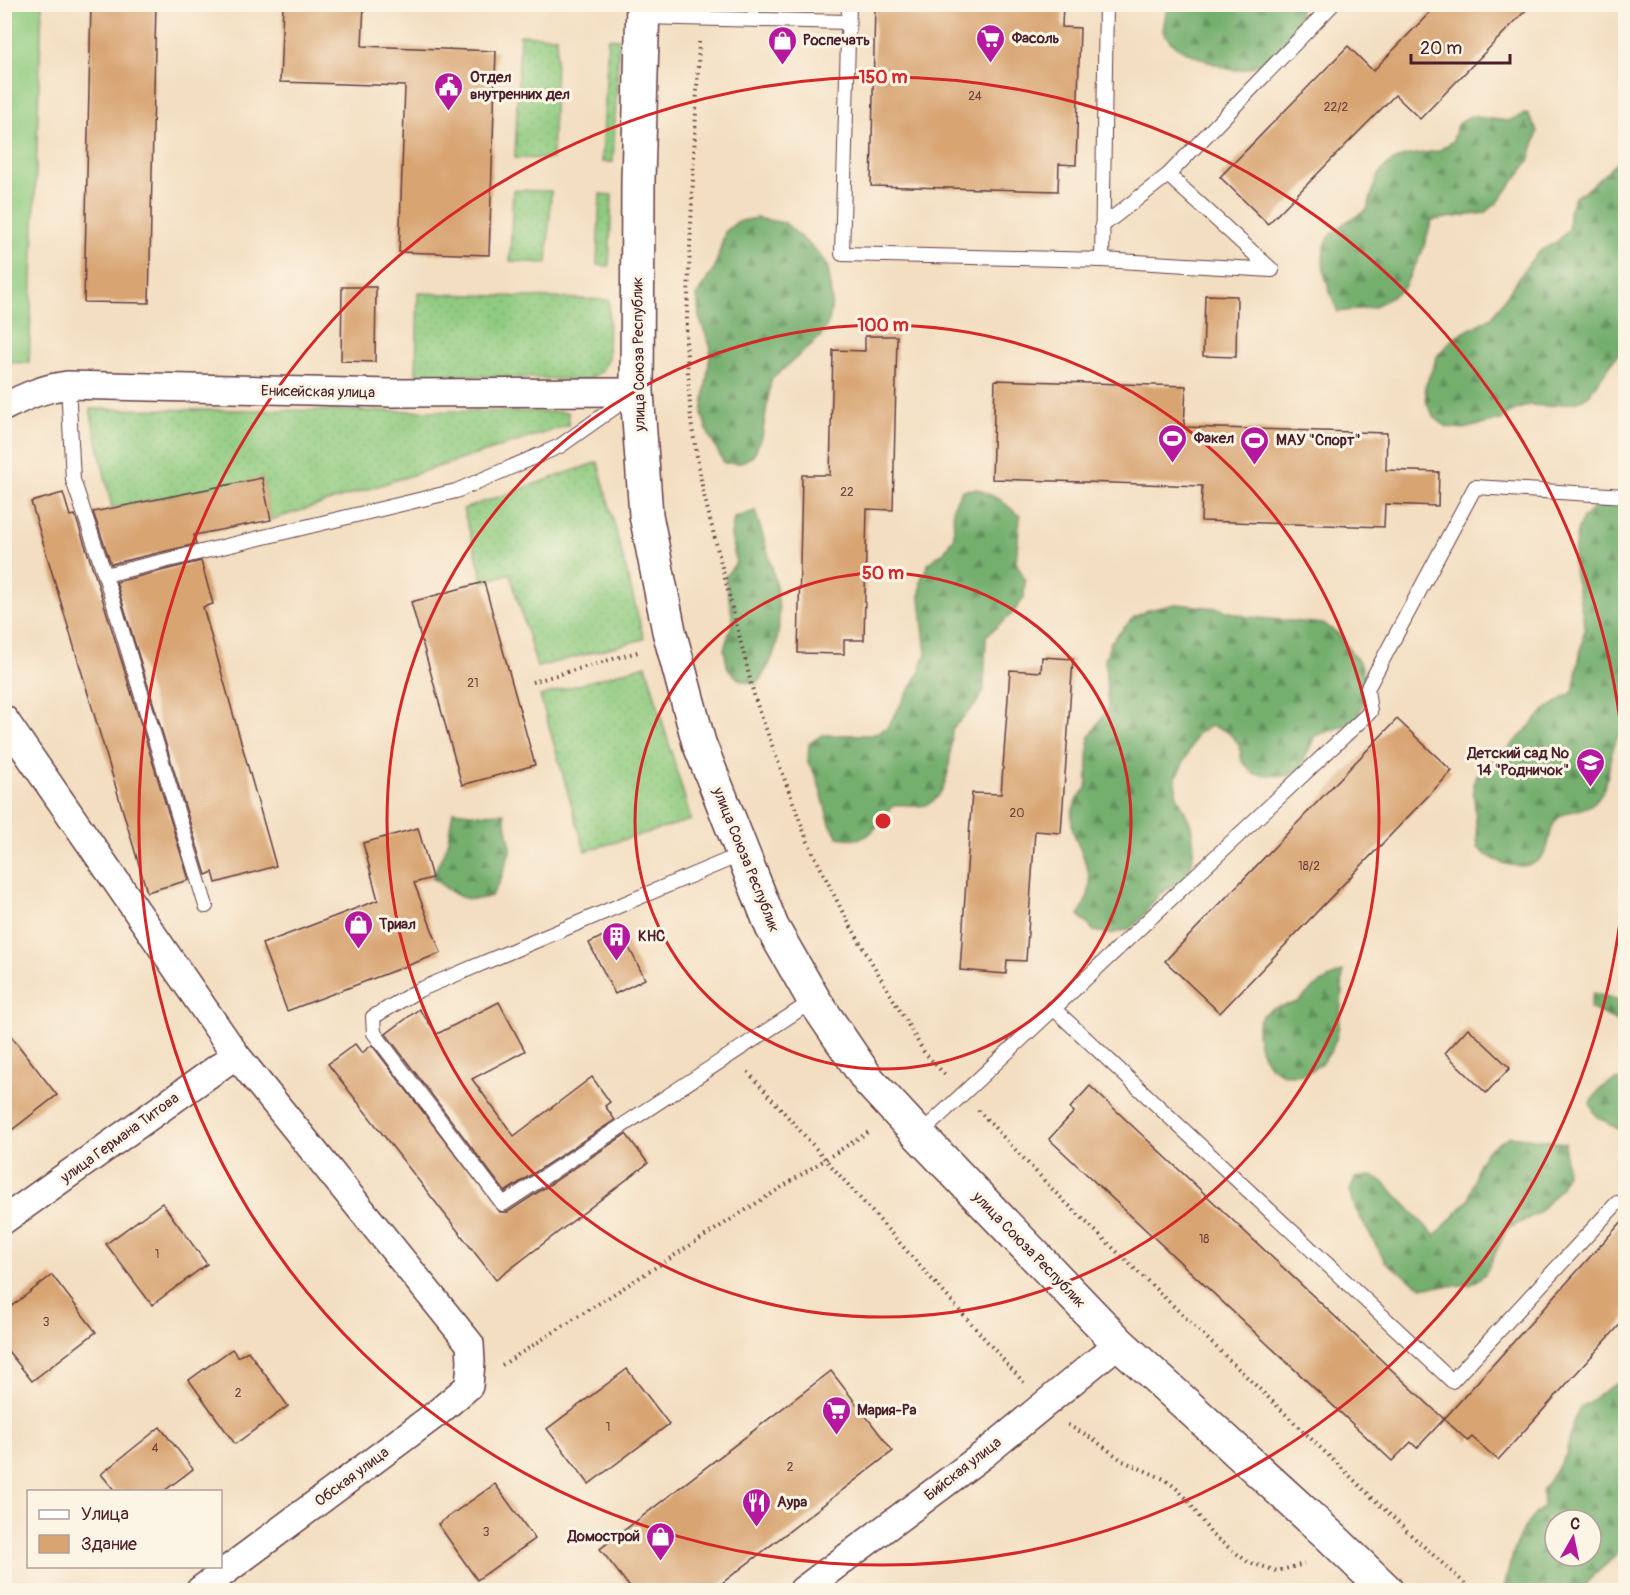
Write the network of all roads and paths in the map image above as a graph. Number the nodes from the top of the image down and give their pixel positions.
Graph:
1 (849, 4) edge
2 (1106, 4) edge
3 (1333, 4) edge
4 (643, 11) edge
5 (700, 18) junction
6 (848, 22) junction
7 (1168, 175) junction
8 (1102, 226) junction
9 (1102, 260) junction
10 (68, 385) junction
11 (637, 392) junction
12 (4, 407) edge
13 (1626, 496) edge
14 (105, 575) junction
15 (672, 642) junction
16 (532, 682) dead end
17 (4, 719) edge
18 (13, 752) edge
19 (742, 854) junction
20 (206, 906) dead end
21 (814, 1000) junction
22 (1053, 1008) junction
23 (732, 1053) junction
24 (236, 1055) junction
25 (962, 1094) junction
26 (908, 1124) junction
27 (826, 1159) junction
28 (1617, 1203) dead end
29 (4, 1220) edge
30 (1119, 1343) junction
31 (469, 1386) junction
32 (1044, 1406) junction
33 (1304, 1564) dead end
34 (200, 1590) edge
35 (803, 1590) edge
36 (1386, 1590) edge
37 (1472, 1590) edge

1 - 6 lane
2 - 8 lane
3 - 7 lane
4 - 5 lane
4 - 11 street, улица Союза Республик
5 - 6 lane
5 - 25 path
6 - 9 lane
7 - 8 lane
7 - 9 lane
8 - 9 lane
10 - 11 street, Енисейская улица
10 - 12 street, Енисейская улица
10 - 14 lane
11 - 14 lane
11 - 15 street, улица Союза Республик
13 - 22 lane
14 - 20 lane
15 - 16 path
15 - 19 street, улица Союза Республик
17 - 18 street
18 - 24 street
19 - 21 street, улица Союза Республик
19 - 23 lane
21 - 23 lane
21 - 26 street, улица Союза Республик
22 - 25 lane
22 - 28 lane
23 - 27 path
24 - 29 street, улица Германа Титова
24 - 31 street
25 - 26 lane
25 - 37 path
26 - 27 path
26 - 30 street, улица Союза Республик
27 - 31 path
27 - 32 path
30 - 32 street, Бийская улица
30 - 36 street, улица Союза Республик
31 - 34 street, Обская улица
32 - 33 path
32 - 35 street, Бийская улица

